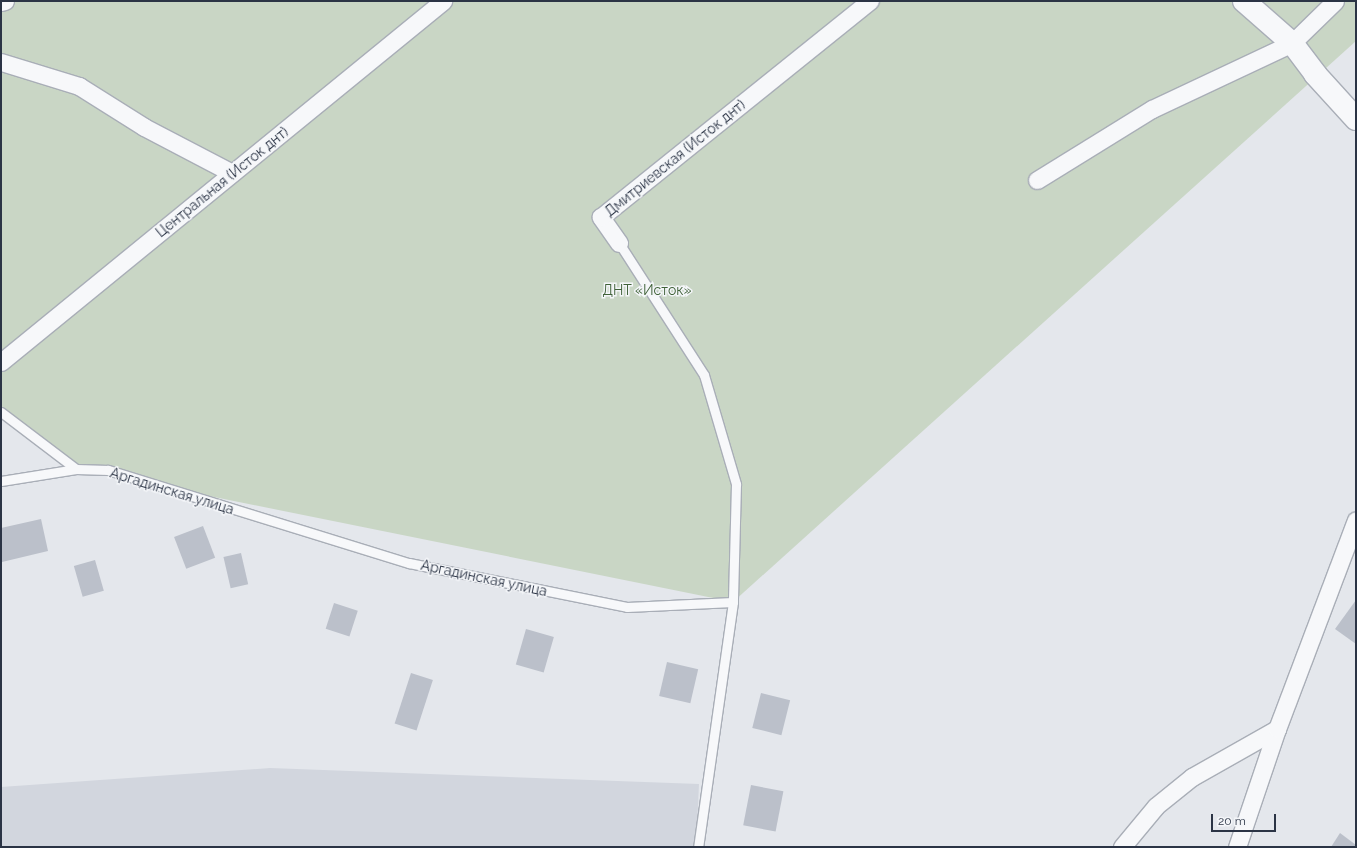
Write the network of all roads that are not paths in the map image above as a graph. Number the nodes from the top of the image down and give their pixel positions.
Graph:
1 (5, 1) edge
2 (444, 1) edge
3 (870, 1) edge
4 (1244, 1) edge
5 (1335, 1) edge
6 (1, 2) edge
7 (1292, 43) junction
8 (1, 62) edge
9 (1356, 119) edge
10 (232, 173) junction
11 (1037, 180) dead end
12 (618, 243) joint
13 (1, 362) edge
14 (1, 412) edge
15 (76, 469) junction
16 (1, 481) edge
17 (1356, 520) edge
18 (1350, 553) edge
19 (733, 602) junction
20 (1277, 729) junction
21 (698, 847) edge
22 (1122, 847) edge
23 (1237, 847) edge

1 - 6 street
2 - 10 street, Центральная (Исток днт)
3 - 12 street, Дмитриевская (Исток днт)
4 - 7 street
5 - 7 street
7 - 9 street
7 - 11 street
8 - 10 street
10 - 13 street, Центральная (Исток днт)
12 - 19 lane, Дмитриевская (Исток днт)
14 - 15 lane
15 - 16 lane, Аргадинская улица
15 - 19 lane, Аргадинская улица
17 - 18 street
18 - 20 street
19 - 21 lane
20 - 22 street
20 - 23 street

